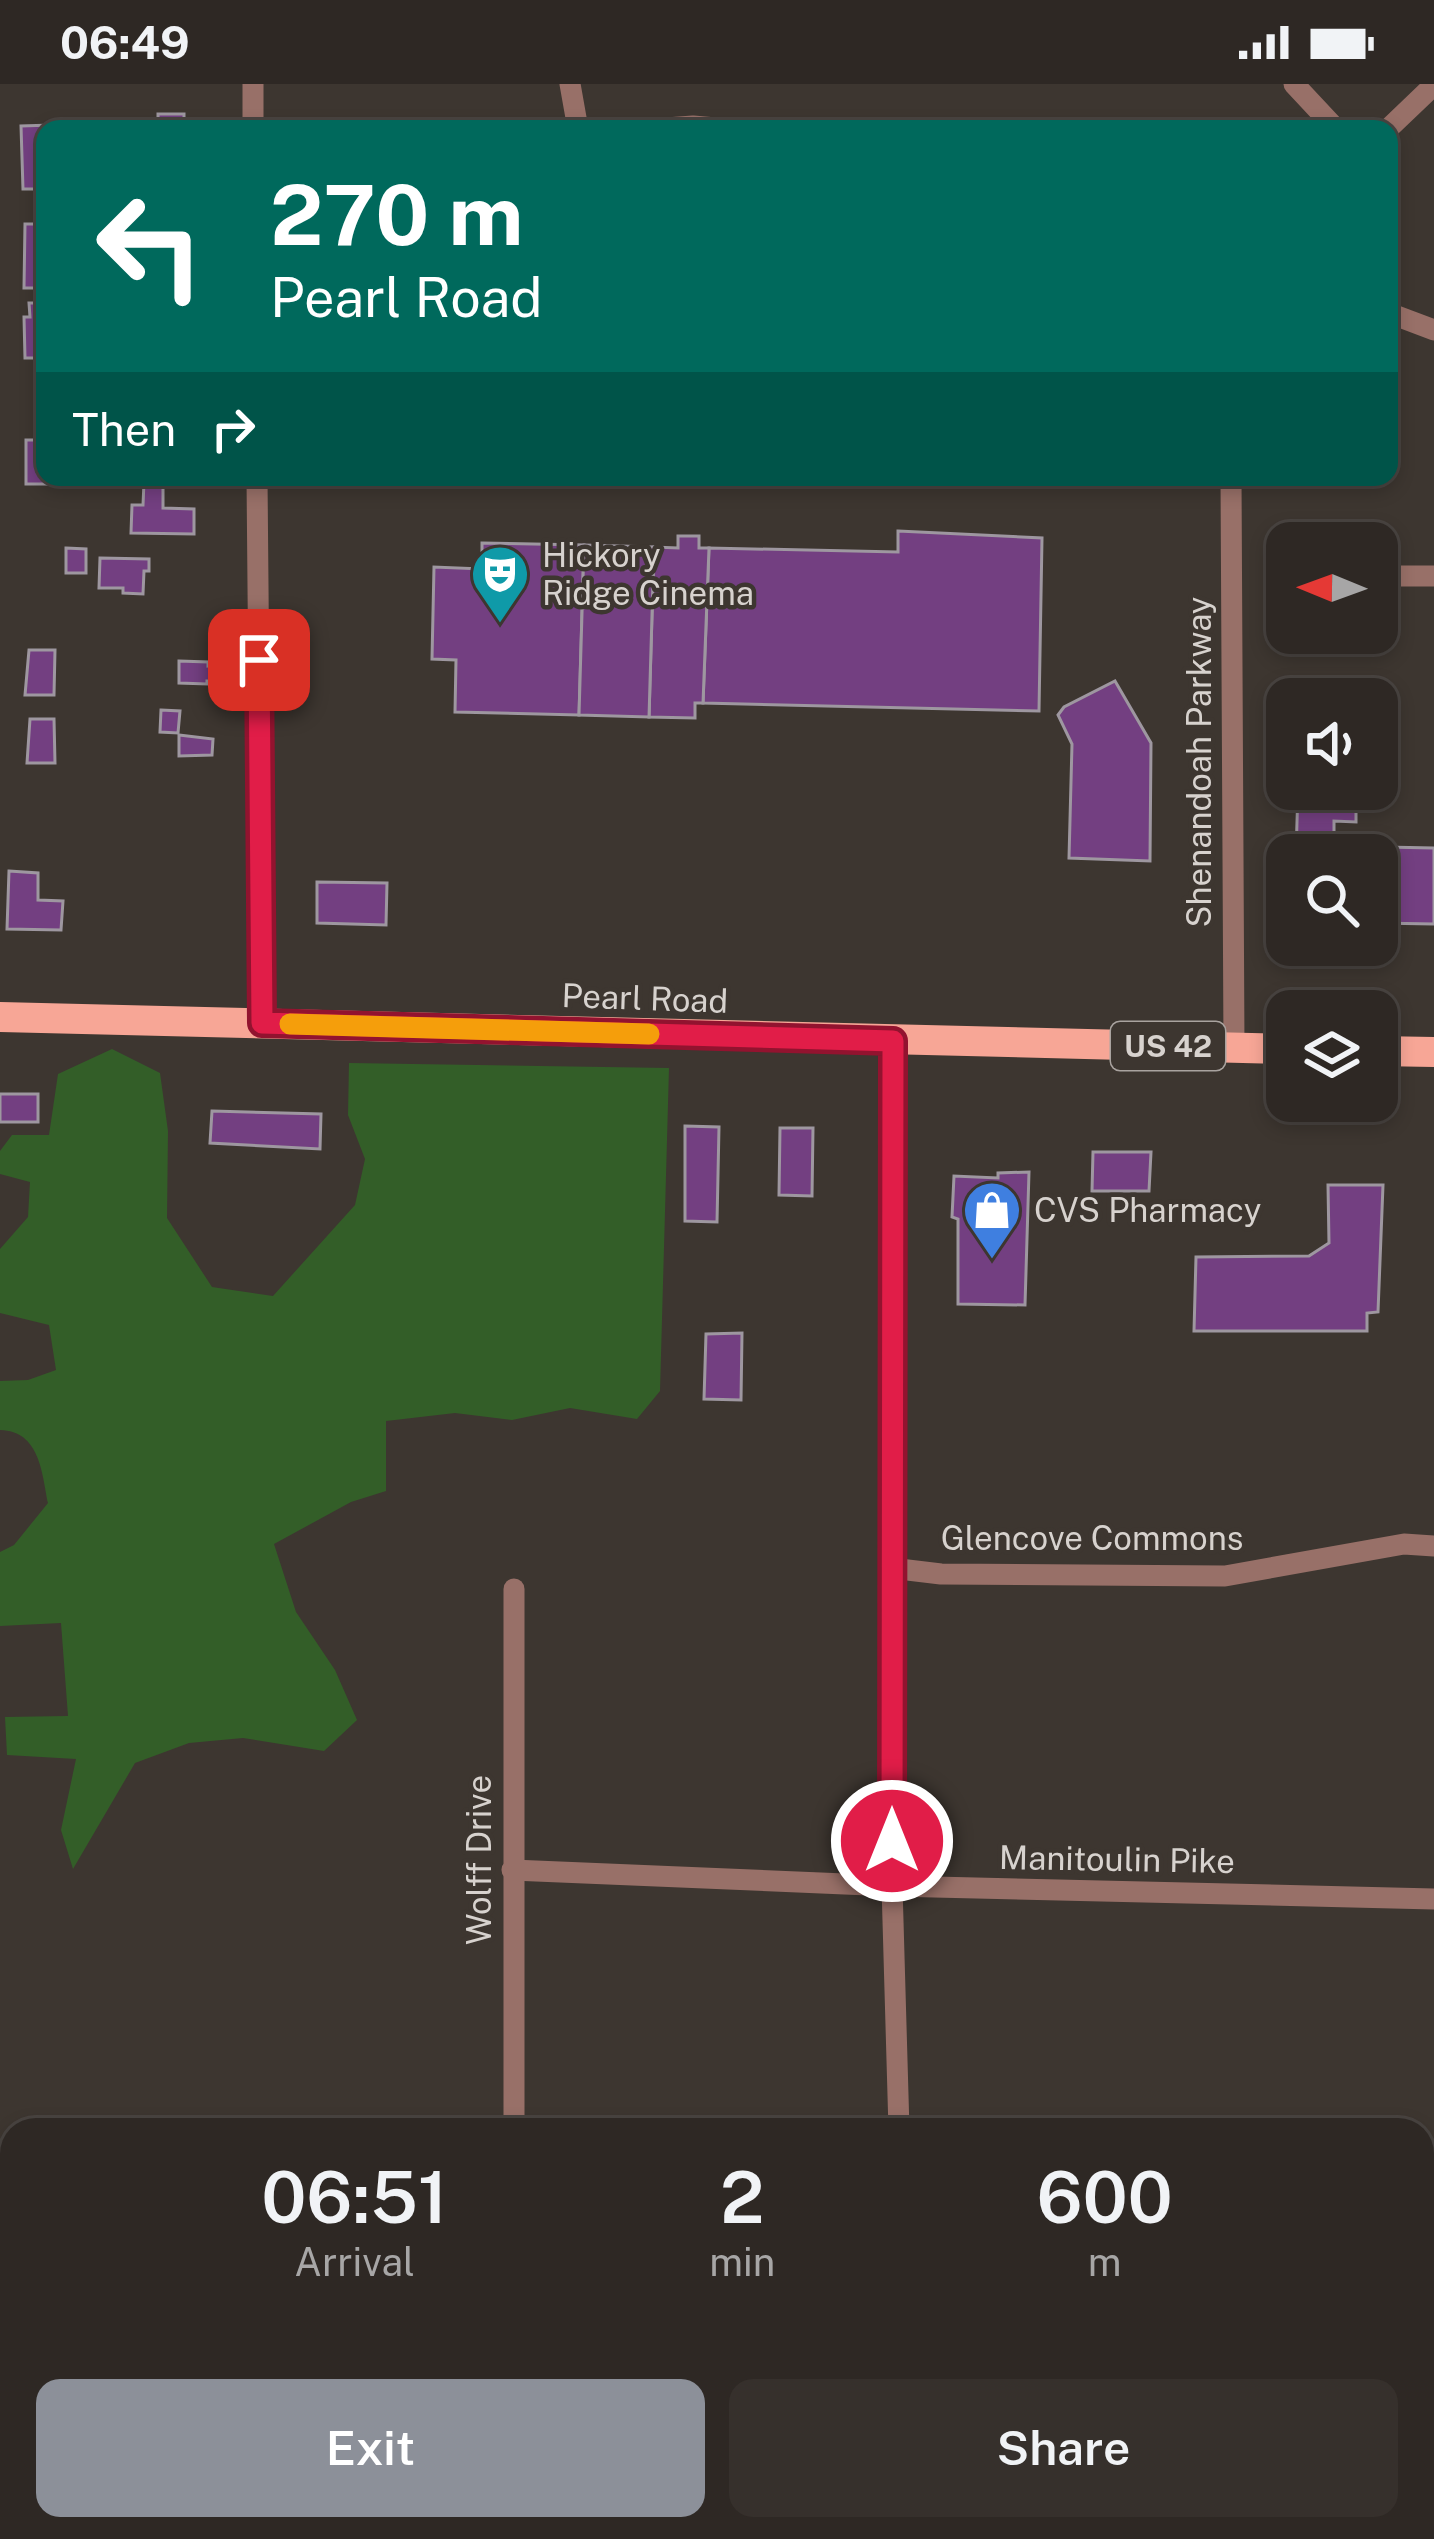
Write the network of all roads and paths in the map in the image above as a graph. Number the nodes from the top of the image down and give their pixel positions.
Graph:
1 (253, 84) edge
2 (570, 84) edge
3 (1294, 84) edge
4 (1434, 85) edge
5 (253, 120) edge
6 (576, 120) edge
7 (1328, 120) edge
8 (1397, 120) edge
9 (1398, 317) edge
10 (1434, 330) edge
11 (256, 486) edge
12 (1231, 486) edge
13 (1398, 576) edge
14 (1434, 576) edge
15 (0, 1017) edge
16 (262, 1023) junction
17 (893, 1041) junction
18 (1234, 1048) junction
19 (1266, 1049) edge
20 (1398, 1051) edge
21 (1434, 1052) edge
22 (1434, 1546) edge
23 (891, 1568) junction
24 (514, 1589) dead end
25 (512, 1870) junction
26 (892, 1886) junction
27 (1434, 1899) edge
28 (514, 2118) edge
29 (898, 2118) edge

1 - 5 street
2 - 6 street
3 - 7 street
4 - 8 street
9 - 10 street
11 - 16 street
12 - 18 street, Shenandoah Parkway
13 - 14 street
15 - 16 main road, Pearl Road / US 42
16 - 17 main road, Pearl Road / US 42
17 - 18 main road, Pearl Road / US 42
17 - 23 street
18 - 19 main road, Pearl Road / US 42
20 - 21 main road
22 - 23 street, Glencove Commons
23 - 26 street
24 - 25 street, Wolff Drive
25 - 26 street, Manitoulin Pike
25 - 28 street, Wolff Drive
26 - 27 street, Manitoulin Pike
26 - 29 street

